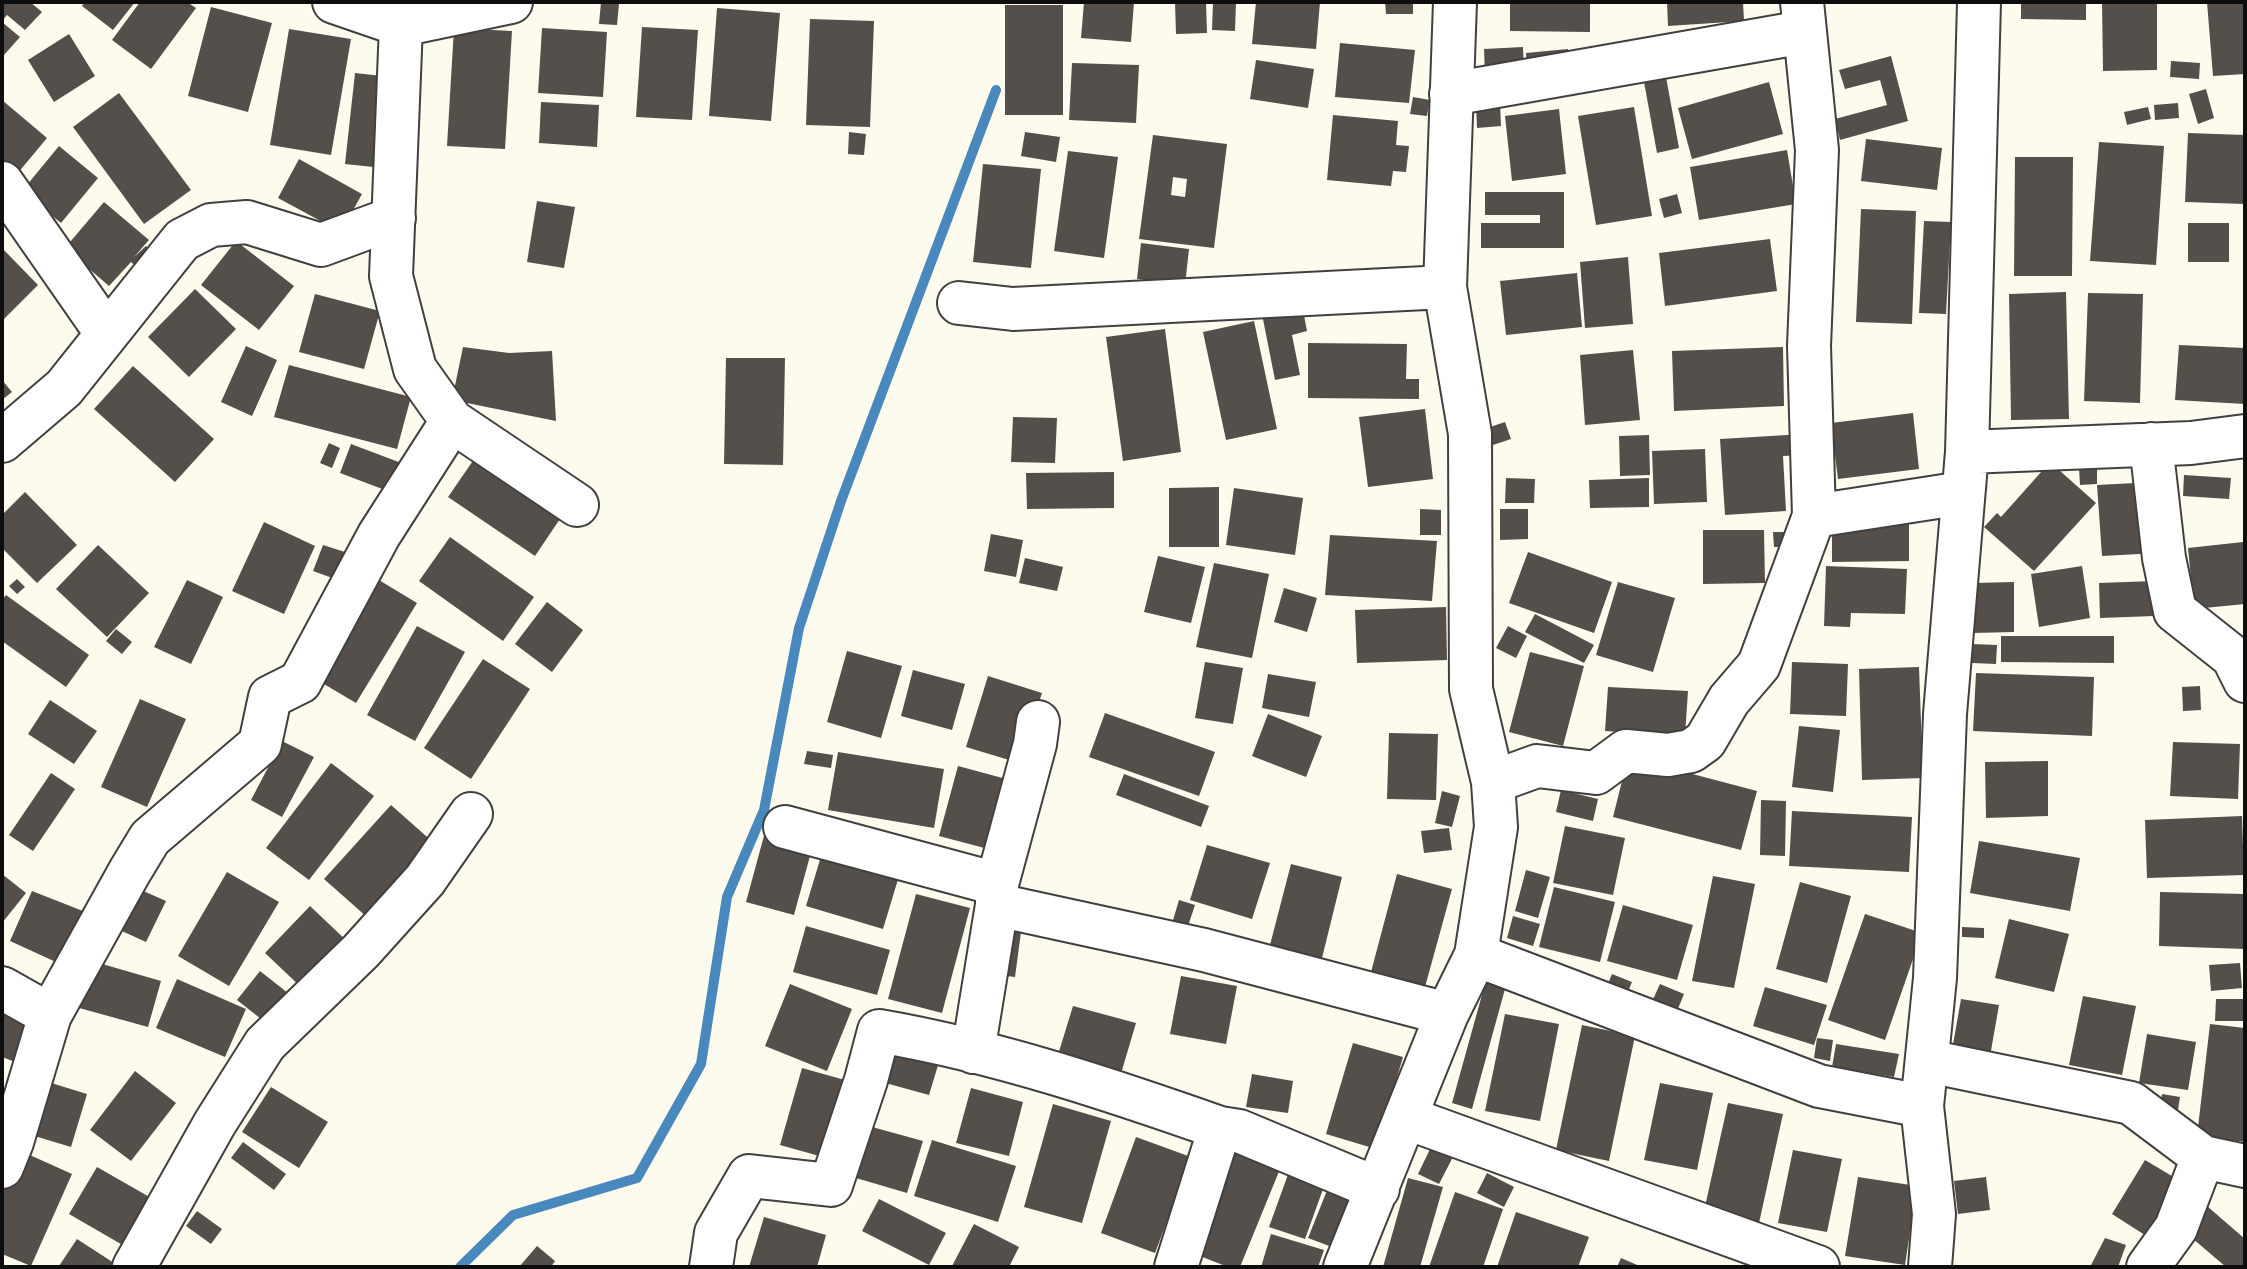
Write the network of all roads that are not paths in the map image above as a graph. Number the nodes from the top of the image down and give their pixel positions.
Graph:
1 (334, 2) edge
2 (511, 2) edge
3 (1455, 2) edge
4 (1979, 2) edge
5 (467, 7) edge
6 (1803, 17) edge
7 (401, 25) junction
8 (1451, 94) junction
9 (2, 183) edge
10 (394, 218) junction
11 (1445, 287) junction
12 (959, 303) dead end
13 (107, 334) junction
14 (452, 421) junction
15 (2245, 436) edge
16 (2, 441) edge
17 (2151, 444) junction
18 (1967, 452) junction
19 (1963, 493) junction
20 (577, 505) dead end
21 (1814, 516) junction
22 (2245, 681) edge
23 (1038, 722) dead end
24 (1493, 782) junction
25 (471, 814) dead end
26 (785, 827) dead end
27 (997, 895) junction
28 (1476, 955) junction
29 (2, 988) edge
30 (1447, 1014) junction
31 (50, 1015) junction
32 (973, 1052) junction
33 (1928, 1061) junction
34 (1922, 1106) junction
35 (1407, 1118) junction
36 (1220, 1128) junction
37 (2203, 1157) junction
38 (2245, 1166) edge
39 (2, 1167) edge
40 (1378, 1189) junction
41 (134, 1267) edge
42 (711, 1267) edge
43 (1176, 1267) edge
44 (1345, 1267) edge
45 (1818, 1267) edge
46 (1930, 1267) edge
47 (2148, 1267) edge

1 - 7 street
2 - 5 street
3 - 8 street
4 - 18 street
5 - 7 street
6 - 8 street
6 - 21 street
7 - 10 street
8 - 11 street
9 - 13 street
10 - 13 street
10 - 14 street
11 - 12 street
11 - 24 street
13 - 16 street
14 - 20 street
14 - 31 street
15 - 17 street
17 - 18 street
17 - 22 street
18 - 19 street
19 - 21 street
19 - 33 street
21 - 24 street
23 - 27 street
24 - 28 street
25 - 41 street
26 - 27 street
27 - 30 street
27 - 32 street
28 - 30 street
28 - 34 street
29 - 31 street
30 - 35 street
31 - 39 street
32 - 36 street
32 - 42 street
33 - 34 street
33 - 37 street
34 - 46 street
35 - 40 street
35 - 45 street
36 - 40 street
36 - 43 street
37 - 38 street
37 - 47 street
40 - 44 street

